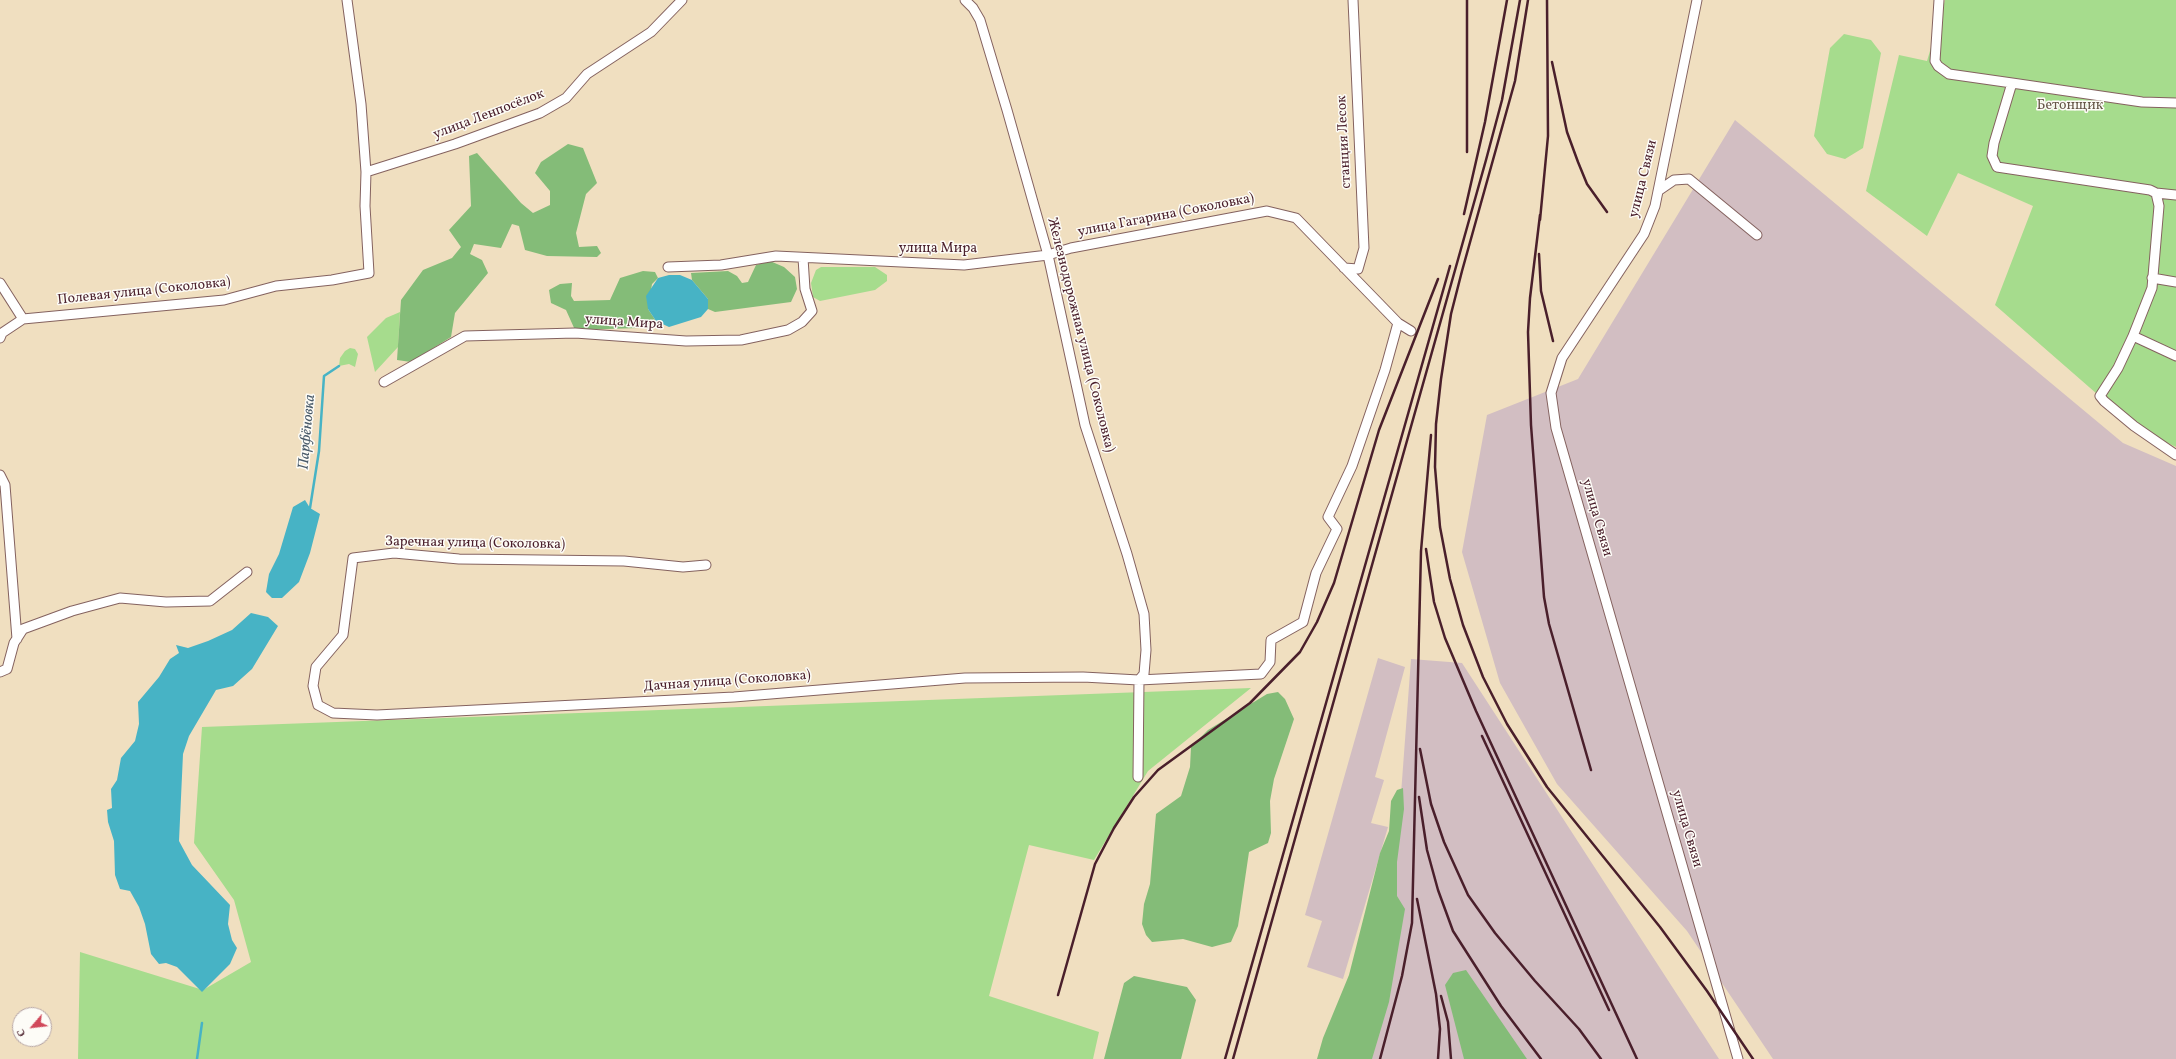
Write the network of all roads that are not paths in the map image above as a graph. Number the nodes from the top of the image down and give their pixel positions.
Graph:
1 (347, 0) edge
2 (682, 0) edge
3 (965, 0) edge
4 (1353, 0) edge
5 (1697, 0) edge
6 (1939, 0) edge
7 (2012, 83) junction
8 (2176, 103) edge
9 (366, 172) junction
10 (1658, 191) junction
11 (2156, 193) junction
12 (2176, 195) edge
13 (1757, 235) dead end
14 (1048, 255) junction
15 (804, 258) junction
16 (668, 267) dead end
17 (1344, 268) junction
18 (2152, 278) junction
19 (2176, 282) edge
20 (0, 283) edge
21 (24, 319) junction
22 (1398, 323) junction
23 (1411, 331) dead end
24 (2133, 336) junction
25 (0, 338) edge
26 (2176, 356) edge
27 (384, 382) dead end
28 (2176, 455) edge
29 (0, 475) edge
30 (706, 565) dead end
31 (247, 572) dead end
32 (17, 639) junction
33 (0, 672) edge
34 (1138, 680) junction
35 (318, 705) joint
36 (1138, 777) dead end
37 (1738, 1059) edge

1 - 9 street
2 - 9 street, улица Ленпосёлок
3 - 14 street, Железнодорожная улица (Соколовка)
4 - 17 street, станция Лесок
5 - 10 street, улица Связи
6 - 7 street
7 - 8 street
7 - 11 street
9 - 21 street, Полевая улица (Соколовка)
10 - 13 street
10 - 37 street, улица Связи
11 - 12 street
11 - 18 street
14 - 15 street, улица Мира
14 - 17 street, улица Гагарина (Соколовка)
14 - 34 street, Железнодорожная улица (Соколовка)
15 - 16 street, улица Мира
15 - 27 street, улица Мира
17 - 22 street, улица Гагарина (Соколовка)
18 - 19 street
18 - 24 street
20 - 21 street
21 - 25 street, Полевая улица (Соколовка)
22 - 23 street, улица Гагарина (Соколовка)
22 - 34 street
24 - 26 street
24 - 28 street
29 - 32 street
30 - 35 street, Заречная улица (Соколовка)
31 - 32 street
32 - 33 street
34 - 35 street, Дачная улица (Соколовка)
34 - 36 street, Железнодорожная улица (Соколовка)

